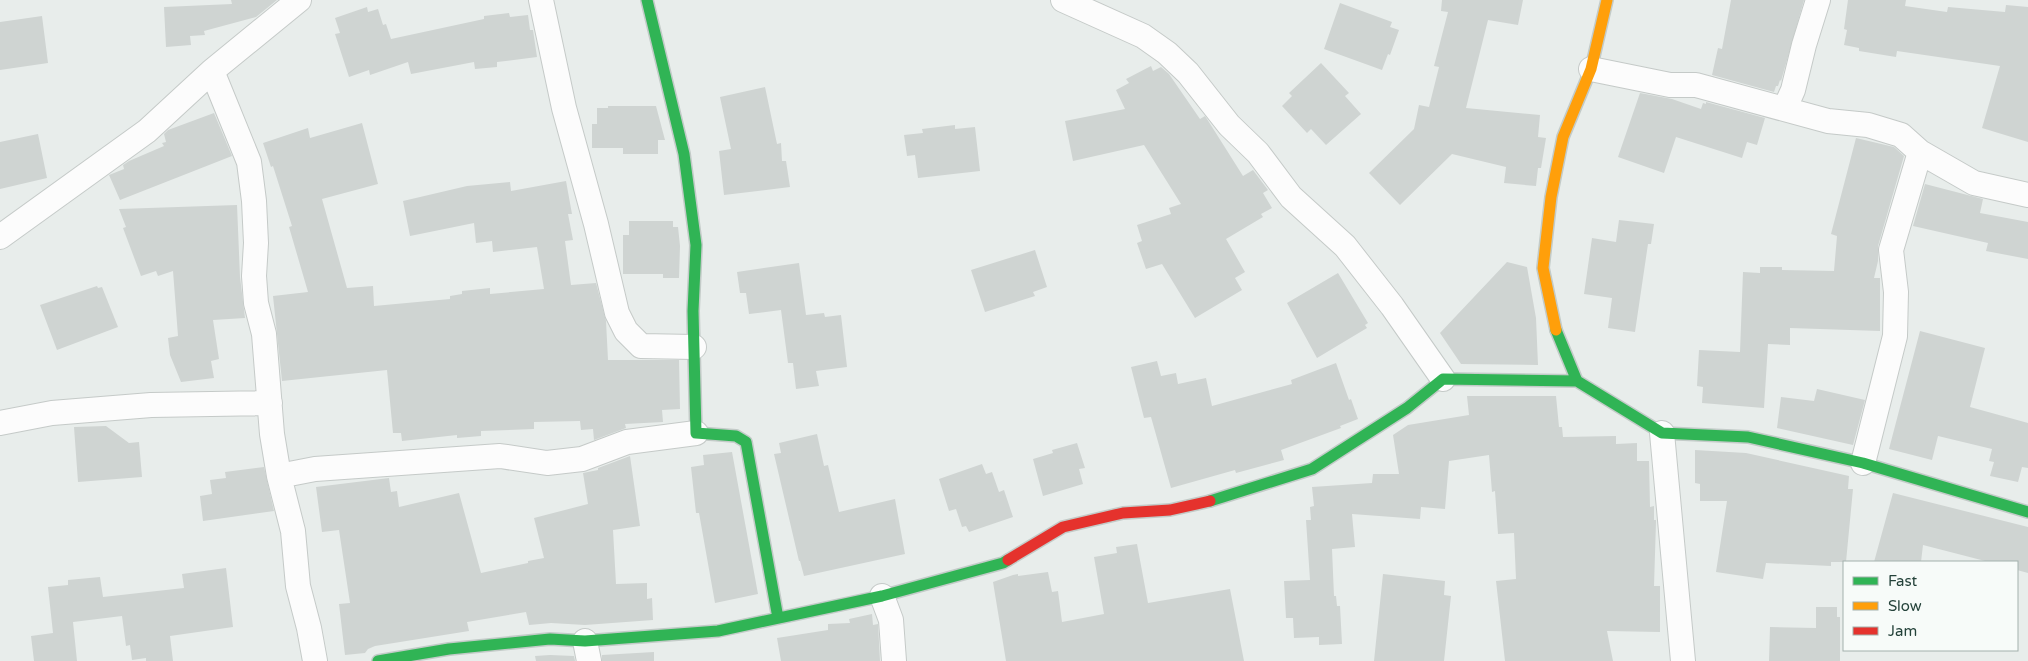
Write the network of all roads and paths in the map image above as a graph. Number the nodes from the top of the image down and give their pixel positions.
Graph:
1 (299, 0) edge
2 (541, 0) edge
3 (647, 0) edge
4 (1063, 0) edge
5 (1607, 0) edge
6 (1818, 0) edge
7 (1591, 69) junction
8 (212, 71) junction
9 (1785, 108) junction
10 (1920, 152) junction
11 (2028, 195) edge
12 (0, 238) edge
13 (694, 347) junction
14 (1443, 379) junction
15 (1577, 381) junction
16 (270, 403) junction
17 (0, 423) edge
18 (696, 433) junction
19 (1662, 433) junction
20 (1863, 463) junction
21 (279, 476) junction
22 (2028, 512) edge
23 (882, 596) junction
24 (778, 618) junction
25 (587, 651) edge
26 (315, 661) edge
27 (378, 661) edge
28 (894, 661) edge
29 (1683, 661) edge

1 - 8 street
2 - 13 street
3 - 13 street
4 - 14 street
5 - 7 street
6 - 9 street
7 - 9 street
7 - 15 street
8 - 12 street
8 - 16 street
9 - 10 street
10 - 11 street
10 - 20 street
13 - 18 street
14 - 15 street
14 - 23 street
15 - 19 street
16 - 17 street
16 - 21 street
18 - 21 street
18 - 24 street
19 - 20 street
19 - 29 street
20 - 22 street
21 - 26 street
23 - 24 street
23 - 28 street
24 - 25 street
25 - 27 street

